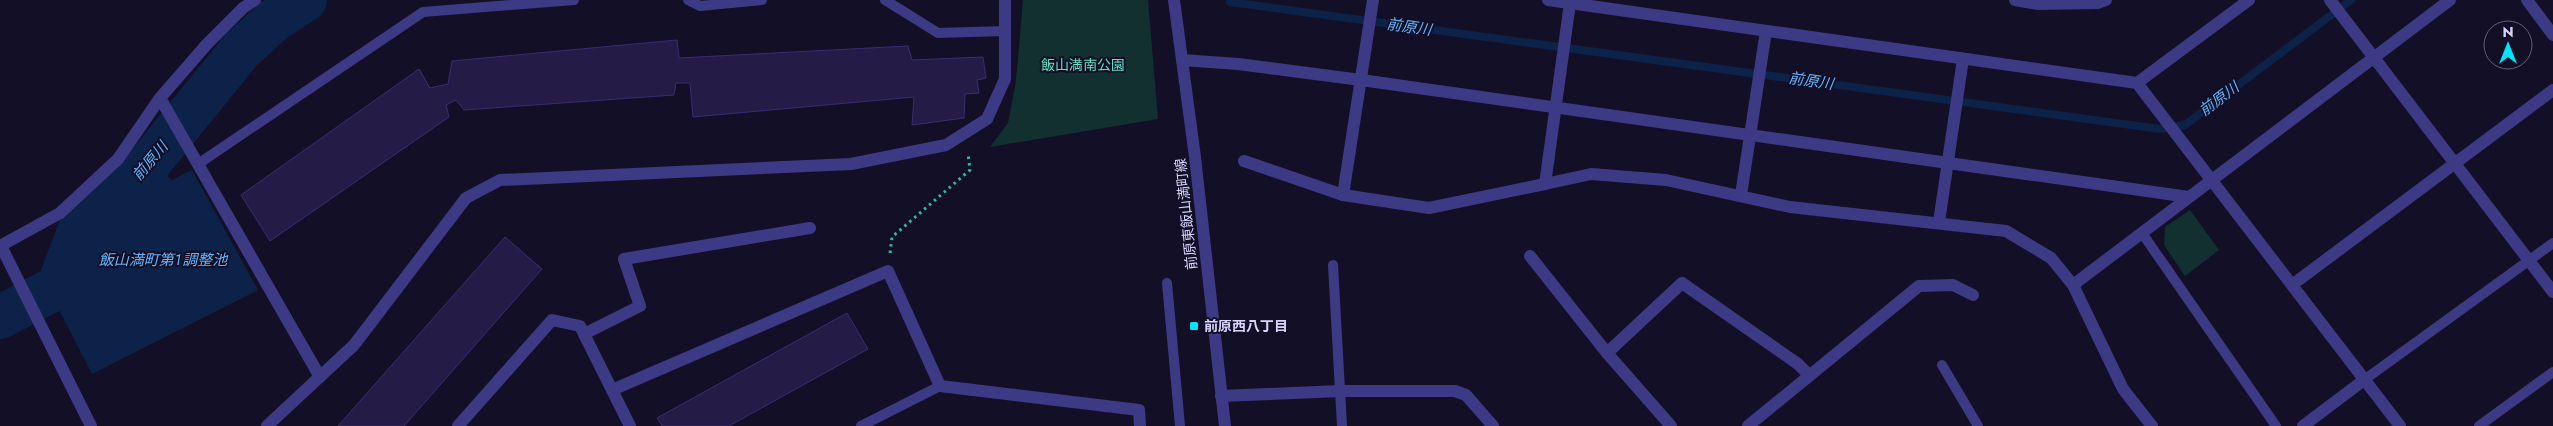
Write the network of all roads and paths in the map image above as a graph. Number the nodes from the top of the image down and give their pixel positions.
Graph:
1 (255, 0) edge
2 (574, 0) edge
3 (688, 0) edge
4 (762, 0) edge
5 (885, 0) edge
6 (1005, 0) edge
7 (1174, 0) edge
8 (1373, 0) edge
9 (1548, 0) edge
10 (2014, 0) edge
11 (2106, 0) edge
12 (2249, 0) edge
13 (2330, 0) edge
14 (2450, 0) edge
15 (2527, 0) edge
16 (555, 1) edge
17 (1570, 3) junction
18 (1005, 31) junction
19 (1766, 31) junction
20 (2553, 35) edge
21 (2374, 58) junction
22 (1963, 59) junction
23 (1182, 60) junction
24 (1361, 80) junction
25 (2137, 83) junction
26 (2553, 90) edge
27 (160, 98) junction
28 (1555, 107) junction
29 (1750, 135) junction
30 (1244, 161) dead end
31 (1948, 162) junction
32 (198, 164) junction
33 (2455, 164) junction
34 (970, 170) dead end
35 (2212, 180) junction
36 (1545, 184) junction
37 (1343, 195) junction
38 (1741, 195) junction
39 (2189, 197) junction
40 (1939, 222) junction
41 (810, 228) dead end
42 (2142, 233) junction
43 (892, 237) dead end
44 (2553, 243) edge
45 (0, 246) edge
46 (1530, 256) dead end
47 (2529, 262) junction
48 (1334, 265) dead end
49 (1167, 283) dead end
50 (2073, 285) junction
51 (2292, 285) junction
52 (2553, 292) edge
53 (1972, 295) dead end
54 (584, 334) junction
55 (1607, 353) junction
56 (1942, 365) dead end
57 (2553, 372) edge
58 (1810, 375) junction
59 (320, 377) junction
60 (2364, 380) junction
61 (940, 386) junction
62 (612, 390) junction
63 (1341, 391) junction
64 (1221, 396) junction
65 (91, 426) edge
66 (267, 426) edge
67 (458, 426) edge
68 (630, 426) edge
69 (861, 426) edge
70 (1140, 426) edge
71 (1180, 426) edge
72 (1225, 426) edge
73 (1342, 426) edge
74 (1492, 426) edge
75 (1671, 426) edge
76 (1748, 426) edge
77 (1978, 426) edge
78 (2152, 426) edge
79 (2276, 426) edge
80 (2303, 426) edge
81 (2400, 426) edge
82 (2479, 426) edge

1 - 27 street
2 - 16 lane
3 - 4 lane
5 - 18 lane
6 - 18 street
7 - 23 street, 前原東飯山満町線
8 - 24 street
9 - 17 street
10 - 11 street
12 - 25 street
13 - 21 street
14 - 21 street
15 - 20 street
16 - 32 lane
17 - 19 street
17 - 28 street
18 - 59 street
19 - 22 street
19 - 29 street
21 - 33 street
21 - 35 street
22 - 25 street
22 - 31 street
23 - 24 street
23 - 64 street, 前原東飯山満町線
24 - 28 street
24 - 37 street
25 - 35 street
26 - 33 street
27 - 32 street
27 - 45 street
28 - 29 street
28 - 36 street
29 - 31 street
29 - 38 street
30 - 37 street
31 - 39 street
31 - 40 street
32 - 59 street
33 - 47 street
33 - 51 street
34 - 43 path
35 - 39 street
35 - 51 street
36 - 37 street
36 - 38 street
38 - 40 street
39 - 42 street
40 - 50 street
41 - 54 street
42 - 50 street
42 - 79 lane
44 - 47 lane
45 - 65 street
46 - 55 street
47 - 52 street
47 - 60 lane
48 - 63 lane
49 - 71 lane
50 - 78 street
51 - 60 street
53 - 58 street
54 - 62 street
54 - 67 street
55 - 58 street
55 - 75 street
56 - 77 lane
57 - 82 lane
58 - 76 street
59 - 66 street
60 - 80 street
60 - 81 street
61 - 62 street
61 - 69 lane
61 - 70 street
62 - 68 street
63 - 64 street
63 - 73 lane
63 - 74 street
64 - 72 street, 前原東飯山満町線

